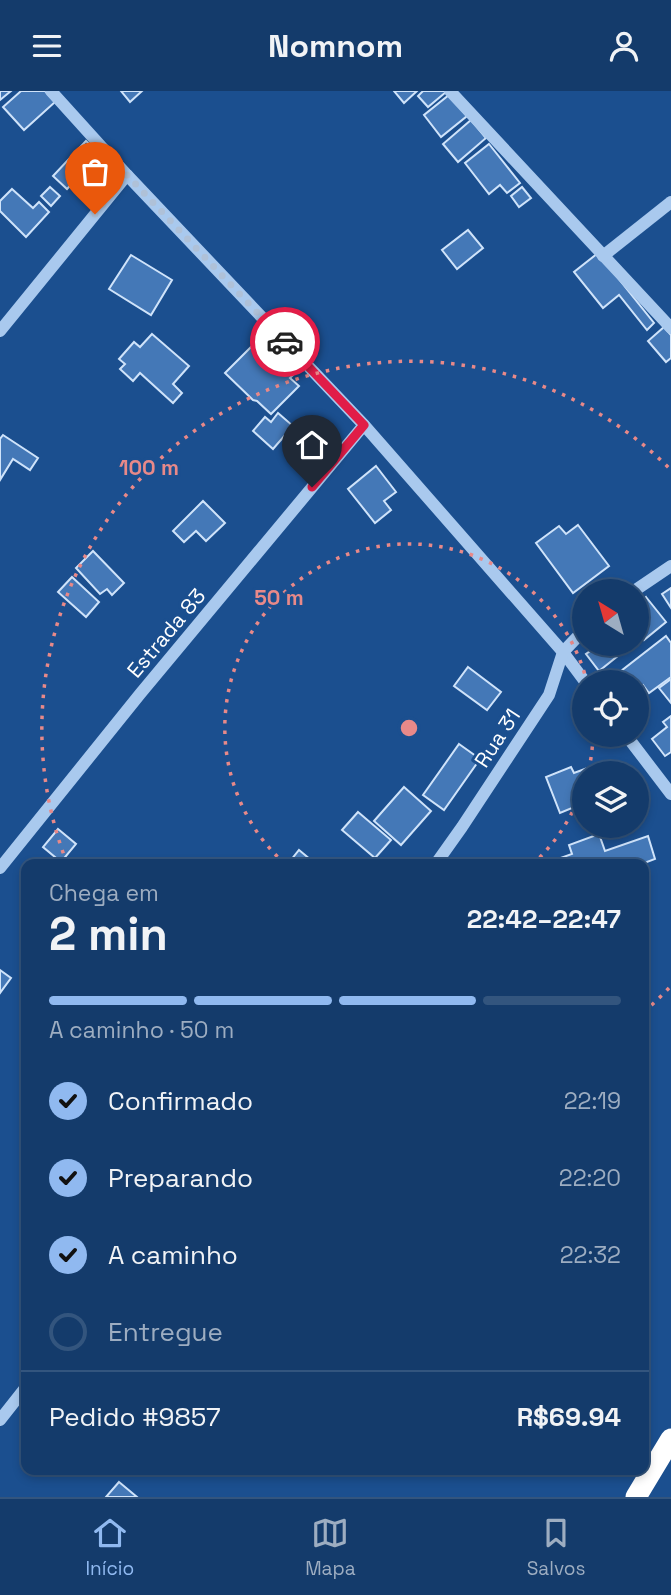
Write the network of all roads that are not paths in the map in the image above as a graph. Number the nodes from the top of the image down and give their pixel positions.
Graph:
1 (51, 91) edge
2 (450, 91) edge
3 (127, 175) junction
4 (671, 202) edge
5 (603, 256) junction
6 (671, 328) edge
7 (0, 331) edge
8 (364, 425) junction
9 (671, 566) edge
10 (649, 581) edge
11 (572, 643) edge
12 (564, 652) junction
13 (577, 670) edge
14 (635, 747) edge
15 (671, 795) edge
16 (439, 859) edge
17 (0, 868) edge
18 (21, 1393) edge
19 (0, 1420) edge
20 (671, 1439) edge
21 (636, 1497) edge

1 - 3 street
2 - 5 street
3 - 7 street
3 - 8 street
4 - 5 street
5 - 6 street
8 - 12 street
8 - 17 street, Estrada 83
9 - 10 street
11 - 12 street, Rua 31
12 - 13 street
12 - 16 street, Rua 31
14 - 15 street
18 - 19 street
20 - 21 highway

